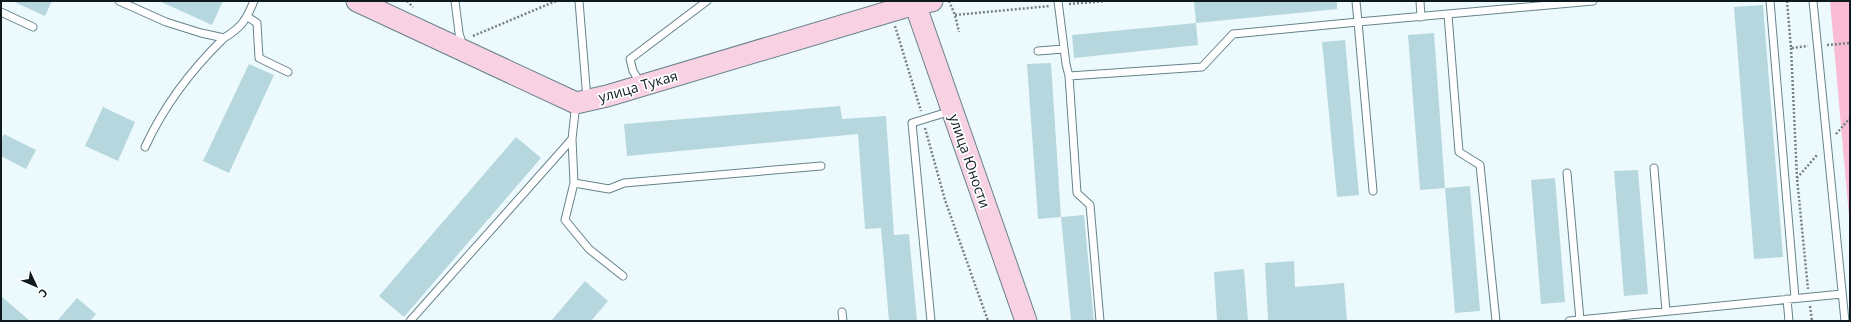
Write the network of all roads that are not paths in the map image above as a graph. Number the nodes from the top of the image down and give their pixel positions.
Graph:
1 (119, 1) edge
2 (254, 1) edge
3 (357, 1) edge
4 (455, 1) edge
5 (579, 1) edge
6 (707, 1) edge
7 (1356, 1) edge
8 (1420, 1) edge
9 (1593, 1) edge
10 (1770, 1) edge
11 (1813, 1) edge
12 (921, 2) edge
13 (1059, 3) edge
14 (1, 12) edge
15 (1448, 15) junction
16 (248, 17) junction
17 (1421, 17) junction
18 (1358, 22) junction
19 (33, 27) dead end
20 (224, 38) junction
21 (462, 42) junction
22 (1064, 49) junction
23 (1038, 51) dead end
24 (288, 72) dead end
25 (1069, 76) junction
26 (643, 86) junction
27 (582, 102) junction
28 (953, 110) junction
29 (572, 138) junction
30 (144, 147) dead end
31 (821, 166) dead end
32 (1654, 168) dead end
33 (1568, 173) dead end
34 (574, 183) junction
35 (1373, 191) dead end
36 (623, 276) dead end
37 (1842, 294) junction
38 (1795, 298) junction
39 (1787, 299) junction
40 (1666, 311) junction
41 (842, 312) dead end
42 (1580, 320) junction
43 (410, 321) edge
44 (842, 321) edge
45 (931, 321) edge
46 (1026, 321) edge
47 (1100, 321) edge
48 (1496, 321) edge
49 (1569, 321) edge
50 (1789, 321) edge
51 (1845, 321) edge

1 - 20 lane
2 - 16 lane
3 - 21 street
4 - 21 lane
5 - 27 lane
6 - 26 lane
7 - 18 lane
8 - 17 lane
9 - 15 lane
10 - 38 lane
11 - 37 lane
12 - 26 street, улица Тукая
12 - 28 street, улица Юности
13 - 22 lane
14 - 19 lane
15 - 17 lane
15 - 48 lane
16 - 20 lane
16 - 24 lane
17 - 18 lane
18 - 25 lane
18 - 35 lane
20 - 30 lane
21 - 27 street
22 - 23 lane
22 - 25 lane
25 - 47 lane
26 - 27 street, улица Тукая
27 - 29 lane
28 - 45 lane
28 - 46 street, улица Юности
29 - 34 lane
29 - 43 lane
31 - 34 lane
32 - 40 lane
33 - 42 lane
34 - 36 lane
37 - 38 lane
37 - 51 lane
38 - 39 lane
39 - 40 lane
39 - 50 lane
40 - 42 lane
41 - 44 lane
42 - 49 lane

